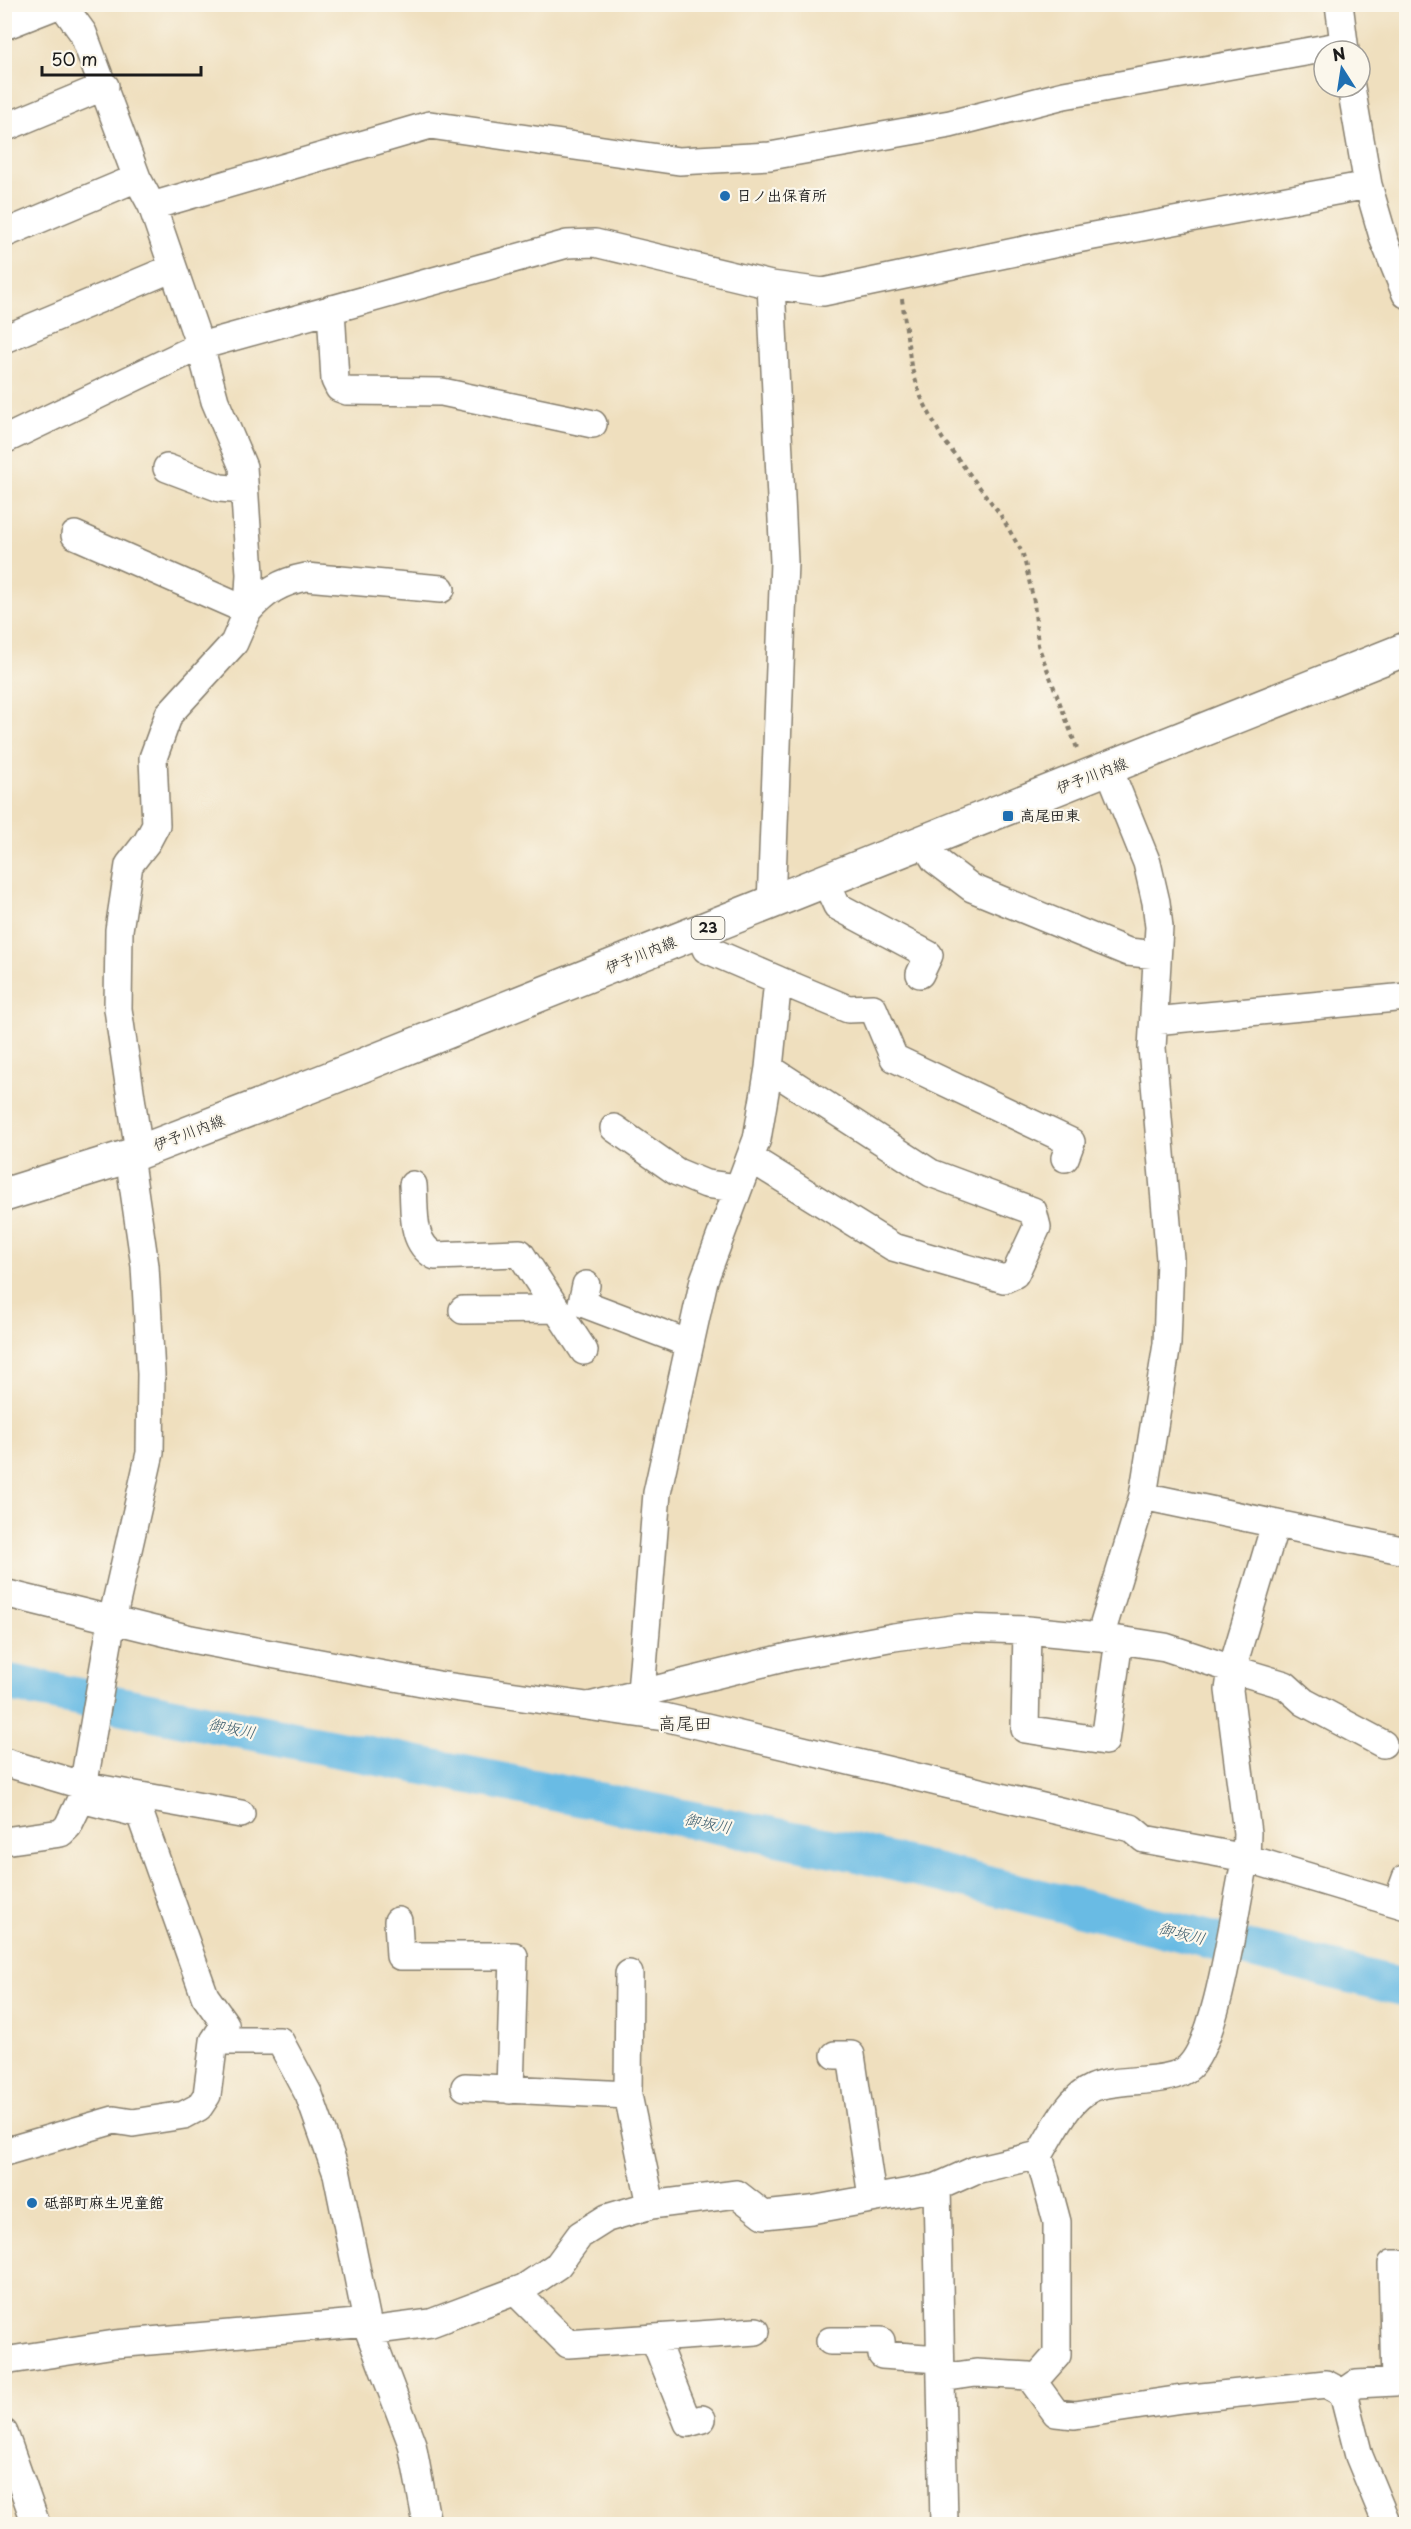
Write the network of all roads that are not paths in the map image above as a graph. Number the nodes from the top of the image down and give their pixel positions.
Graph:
1 (61, 4) edge
2 (1339, 4) edge
3 (4, 26) edge
4 (1344, 39) edge
5 (1312, 54) edge
6 (105, 86) junction
7 (1353, 99) edge
8 (4, 128) edge
9 (137, 177) junction
10 (1368, 185) junction
11 (152, 206) junction
12 (4, 234) edge
13 (173, 268) junction
14 (771, 285) junction
15 (1407, 294) edge
16 (331, 309) junction
17 (4, 339) edge
18 (200, 346) junction
19 (592, 424) dead end
20 (6, 434) edge
21 (167, 468) dead end
22 (244, 490) junction
23 (75, 535) dead end
24 (441, 589) dead end
25 (248, 611) junction
26 (1407, 649) edge
27 (1098, 773) junction
28 (924, 843) junction
29 (826, 882) junction
30 (771, 904) junction
31 (699, 932) junction
32 (1157, 955) junction
33 (920, 974) dead end
34 (777, 980) junction
35 (1407, 997) edge
36 (1154, 1021) junction
37 (769, 1068) junction
38 (614, 1128) dead end
39 (134, 1154) junction
40 (750, 1158) junction
41 (1065, 1158) dead end
42 (413, 1185) dead end
43 (738, 1188) junction
44 (4, 1195) edge
45 (572, 1304) junction
46 (463, 1310) dead end
47 (690, 1344) junction
48 (584, 1351) dead end
49 (1143, 1496) junction
50 (1275, 1525) junction
51 (1407, 1551) edge
52 (4, 1593) edge
53 (112, 1628) junction
54 (1027, 1630) junction
55 (1109, 1638) junction
56 (1232, 1669) junction
57 (641, 1692) junction
58 (589, 1706) junction
59 (1383, 1744) dead end
60 (4, 1762) edge
61 (84, 1787) junction
62 (241, 1814) dead end
63 (4, 1841) edge
64 (1245, 1863) junction
65 (1407, 1878) edge
66 (1402, 1904) edge
67 (398, 1921) dead end
68 (628, 1974) dead end
69 (214, 2041) junction
70 (835, 2055) dead end
71 (465, 2086) dead end
72 (510, 2090) junction
73 (628, 2095) junction
74 (4, 2152) edge
75 (1039, 2155) junction
76 (937, 2187) junction
77 (872, 2198) junction
78 (651, 2205) junction
79 (1407, 2264) edge
80 (515, 2291) junction
81 (369, 2326) junction
82 (756, 2331) dead end
83 (654, 2338) junction
84 (830, 2341) dead end
85 (4, 2361) edge
86 (940, 2368) junction
87 (1034, 2381) junction
88 (1343, 2393) junction
89 (702, 2419) dead end
90 (4, 2433) edge
91 (36, 2524) edge
92 (427, 2524) edge
93 (944, 2524) edge
94 (1387, 2524) edge

1 - 3 street
1 - 6 street
2 - 4 street
5 - 11 street
6 - 8 street
6 - 9 street
7 - 10 street
9 - 11 street
9 - 12 street
10 - 14 street
10 - 15 street
11 - 13 street
13 - 17 street
13 - 18 street
14 - 16 street
14 - 30 street
16 - 18 street
16 - 19 street
18 - 20 street
18 - 22 street
21 - 22 street
22 - 25 street
23 - 25 street
24 - 25 street
25 - 39 street
26 - 27 main road, 伊予川内線 / 23
27 - 28 main road, 伊予川内線 / 23
27 - 32 street
28 - 29 main road, 伊予川内線 / 23
28 - 32 street
29 - 30 main road, 伊予川内線 / 23
29 - 33 street
30 - 31 main road, 伊予川内線 / 23
31 - 34 street
31 - 39 main road, 伊予川内線 / 23
32 - 36 street
34 - 37 street
34 - 41 street
35 - 36 street
36 - 49 street
37 - 40 street
37 - 40 street
38 - 43 street
39 - 44 main road, 伊予川内線 / 23
39 - 53 street
40 - 43 street
42 - 45 street
43 - 47 street
45 - 46 street
45 - 47 street
45 - 48 street
47 - 57 street
49 - 50 street
49 - 55 street
50 - 51 street
50 - 56 street
52 - 53 street
53 - 58 street
53 - 61 street
54 - 55 street
54 - 55 street
54 - 57 street
55 - 56 street
56 - 59 street
56 - 64 street
57 - 58 street
58 - 64 street
60 - 61 street
61 - 62 street
61 - 63 street
61 - 69 street
64 - 66 street
64 - 75 street
65 - 66 street
67 - 72 street
68 - 73 street
69 - 74 street
69 - 81 street
70 - 77 street
71 - 72 street
72 - 73 street
73 - 78 street
75 - 76 street
75 - 87 street
76 - 77 street
76 - 86 street
77 - 78 street
78 - 80 street
79 - 88 street
80 - 81 street
80 - 83 street
81 - 85 street
81 - 92 street
82 - 83 street
83 - 89 street
84 - 86 street
86 - 87 street
86 - 93 street
87 - 88 street
88 - 94 street
90 - 91 street

